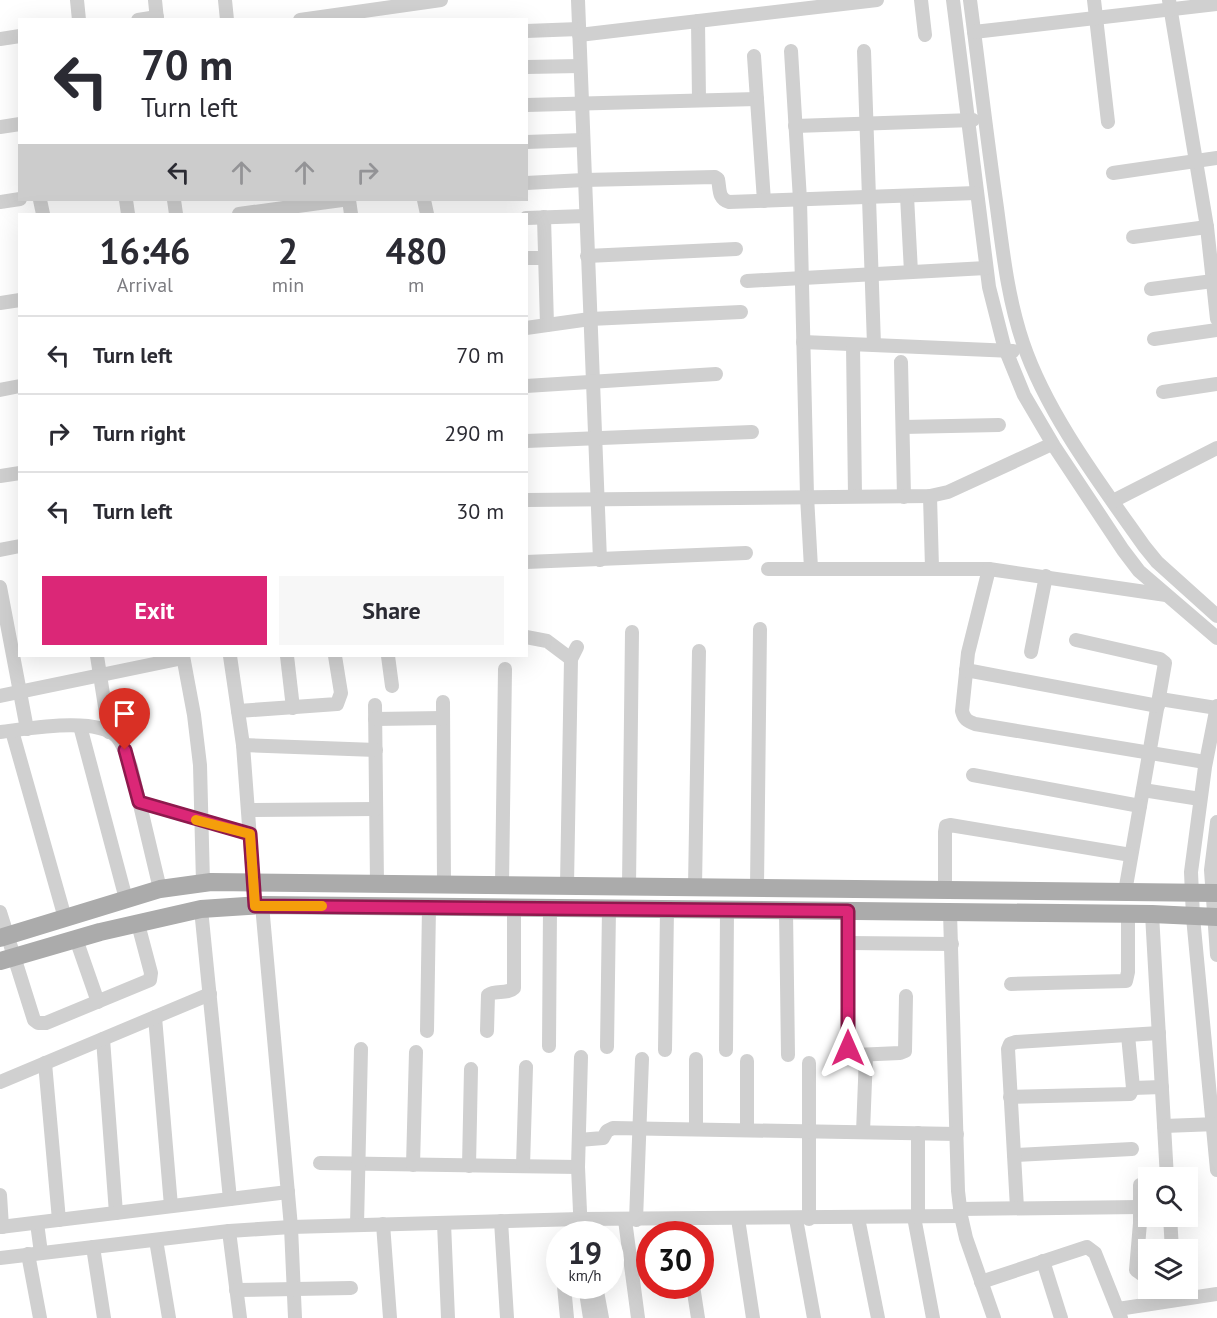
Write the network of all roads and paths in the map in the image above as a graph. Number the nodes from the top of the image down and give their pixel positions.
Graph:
1 (77, 0) edge
2 (155, 0) edge
3 (225, 0) edge
4 (435, 0) edge
5 (441, 0) edge
6 (578, 0) edge
7 (877, 0) edge
8 (921, 0) edge
9 (952, 0) edge
10 (970, 0) edge
11 (1095, 0) edge
12 (1217, 4) edge
13 (1170, 5) edge
14 (80, 18) edge
15 (157, 18) edge
16 (227, 18) edge
17 (323, 18) edge
18 (1097, 18) junction
19 (698, 21) junction
20 (528, 31) edge
21 (579, 32) junction
22 (974, 32) junction
23 (925, 35) dead end
24 (18, 36) edge
25 (0, 39) edge
26 (791, 51) dead end
27 (864, 51) dead end
28 (754, 56) dead end
29 (580, 66) junction
30 (528, 67) edge
31 (757, 99) junction
32 (699, 100) junction
33 (581, 103) junction
34 (528, 105) edge
35 (966, 120) junction
36 (984, 120) junction
37 (1108, 122) dead end
38 (18, 124) edge
39 (866, 124) junction
40 (795, 126) junction
41 (0, 127) edge
42 (583, 140) junction
43 (528, 142) edge
44 (1217, 158) edge
45 (1196, 161) junction
46 (1113, 173) dead end
47 (584, 180) junction
48 (528, 183) edge
49 (976, 193) junction
50 (907, 196) junction
51 (868, 197) junction
52 (18, 199) edge
53 (800, 200) junction
54 (335, 201) edge
55 (764, 201) junction
56 (0, 202) edge
57 (246, 213) edge
58 (586, 216) junction
59 (544, 217) junction
60 (528, 218) edge
61 (1207, 227) junction
62 (1133, 237) dead end
63 (736, 249) dead end
64 (587, 256) junction
65 (528, 258) edge
66 (545, 258) junction
67 (986, 268) junction
68 (911, 272) junction
69 (873, 274) junction
70 (801, 277) junction
71 (1213, 281) junction
72 (747, 282) dead end
73 (1151, 289) dead end
74 (18, 300) edge
75 (0, 303) edge
76 (741, 312) dead end
77 (590, 319) junction
78 (1217, 319) edge
79 (547, 325) junction
80 (528, 328) edge
81 (1217, 330) edge
82 (1154, 339) dead end
83 (803, 342) junction
84 (853, 345) junction
85 (874, 345) junction
86 (1006, 351) junction
87 (1027, 352) junction
88 (901, 362) dead end
89 (716, 374) dead end
90 (592, 382) junction
91 (1217, 384) edge
92 (18, 386) edge
93 (528, 386) edge
94 (0, 390) edge
95 (1163, 392) dead end
96 (999, 425) dead end
97 (903, 428) junction
98 (752, 432) dead end
99 (594, 439) junction
100 (528, 441) edge
101 (1052, 444) junction
102 (1217, 448) edge
103 (18, 472) edge
104 (0, 476) edge
105 (807, 496) junction
106 (855, 496) junction
107 (930, 496) junction
108 (904, 497) junction
109 (596, 498) junction
110 (528, 500) edge
111 (1113, 501) junction
112 (18, 546) edge
113 (0, 550) edge
114 (746, 553) dead end
115 (600, 560) junction
116 (528, 562) edge
117 (811, 568) junction
118 (932, 568) junction
119 (768, 569) dead end
120 (988, 569) junction
121 (1046, 576) junction
122 (0, 587) edge
123 (1167, 596) junction
124 (1217, 616) edge
125 (9, 619) edge
126 (759, 629) dead end
127 (632, 632) dead end
128 (528, 637) edge
129 (1217, 638) edge
130 (1076, 640) dead end
131 (699, 651) dead end
132 (1031, 652) dead end
133 (97, 657) edge
134 (179, 657) edge
135 (183, 657) edge
136 (230, 657) edge
137 (287, 657) edge
138 (336, 657) edge
139 (388, 657) edge
140 (505, 669) dead end
141 (966, 670) junction
142 (100, 676) junction
143 (392, 686) dead end
144 (20, 692) junction
145 (0, 696) edge
146 (443, 702) dead end
147 (1159, 702) junction
148 (1217, 707) edge
149 (293, 708) junction
150 (238, 711) junction
151 (443, 718) junction
152 (80, 726) junction
153 (27, 729) junction
154 (6, 731) edge
155 (109, 732) junction
156 (243, 746) junction
157 (376, 750) junction
158 (1150, 753) junction
159 (1209, 767) edge
160 (973, 775) dead end
161 (1143, 790) junction
162 (1200, 799) junction
163 (139, 802) junction
164 (1140, 806) junction
165 (376, 809) junction
166 (248, 810) junction
167 (201, 821) junction
168 (1217, 822) edge
169 (250, 834) junction
170 (1131, 855) junction
171 (253, 882) junction
172 (377, 883) junction
173 (203, 884) junction
174 (444, 884) junction
175 (501, 885) junction
176 (567, 885) junction
177 (629, 886) junction
178 (695, 887) junction
179 (756, 887) junction
180 (160, 889) junction
181 (945, 890) junction
182 (1125, 892) junction
183 (1191, 892) junction
184 (1214, 893) edge
185 (126, 899) junction
186 (259, 905) junction
187 (429, 907) junction
188 (514, 908) junction
189 (201, 909) junction
190 (549, 909) junction
191 (609, 909) junction
192 (666, 909) junction
193 (727, 910) junction
194 (786, 911) junction
195 (848, 911) junction
196 (0, 912) edge
197 (950, 912) junction
198 (1128, 913) junction
199 (1152, 914) junction
200 (1193, 916) junction
201 (1215, 917) edge
202 (65, 918) junction
203 (138, 924) junction
204 (4, 937) edge
205 (76, 939) junction
206 (848, 943) junction
207 (952, 944) junction
208 (1217, 955) edge
209 (7, 959) edge
210 (1011, 984) dead end
211 (210, 994) junction
212 (906, 996) dead end
213 (98, 1002) junction
214 (155, 1017) junction
215 (427, 1031) dead end
216 (487, 1031) dead end
217 (1159, 1033) junction
218 (1128, 1035) junction
219 (103, 1039) junction
220 (549, 1046) dead end
221 (607, 1047) dead end
222 (361, 1049) dead end
223 (665, 1050) dead end
224 (726, 1050) dead end
225 (416, 1052) dead end
226 (788, 1054) dead end
227 (866, 1055) junction
228 (581, 1057) dead end
229 (642, 1059) dead end
230 (696, 1059) dead end
231 (747, 1061) dead end
232 (45, 1064) junction
233 (809, 1064) dead end
234 (526, 1067) dead end
235 (471, 1069) dead end
236 (0, 1082) edge
237 (1162, 1087) junction
238 (1133, 1088) junction
239 (1010, 1097) junction
240 (1215, 1124) edge
241 (1164, 1126) junction
242 (640, 1128) junction
243 (696, 1129) junction
244 (747, 1130) junction
245 (810, 1131) junction
246 (863, 1132) junction
247 (918, 1133) junction
248 (957, 1134) junction
249 (579, 1140) junction
250 (1132, 1149) dead end
251 (1014, 1155) junction
252 (320, 1164) dead end
253 (359, 1164) junction
254 (413, 1165) junction
255 (469, 1166) junction
256 (523, 1166) junction
257 (578, 1167) junction
258 (1166, 1167) edge
259 (1217, 1170) edge
260 (288, 1192) junction
261 (0, 1195) edge
262 (230, 1199) junction
263 (171, 1206) junction
264 (1138, 1207) edge
265 (1017, 1209) junction
266 (116, 1213) junction
267 (960, 1213) junction
268 (916, 1217) junction
269 (858, 1218) junction
270 (580, 1219) junction
271 (802, 1219) junction
272 (59, 1220) junction
273 (594, 1220) joint
274 (631, 1220) junction
275 (683, 1220) joint
276 (738, 1220) junction
277 (501, 1221) junction
278 (37, 1223) junction
279 (444, 1223) junction
280 (383, 1224) junction
281 (357, 1225) junction
282 (1, 1227) edge
283 (291, 1227) junction
284 (224, 1232) junction
285 (156, 1240) junction
286 (1138, 1245) edge
287 (93, 1247) junction
288 (35, 1254) junction
289 (0, 1258) edge
290 (1043, 1261) junction
291 (1138, 1271) edge
292 (981, 1282) junction
293 (351, 1288) dead end
294 (294, 1289) junction
295 (236, 1290) junction
296 (1198, 1294) edge
297 (1217, 1294) edge
298 (565, 1299) edge
299 (587, 1299) edge
300 (598, 1299) edge
301 (695, 1299) edge
302 (1160, 1299) edge
303 (1119, 1313) edge
304 (40, 1318) edge
305 (104, 1318) edge
306 (169, 1318) edge
307 (230, 1318) edge
308 (240, 1318) edge
309 (295, 1318) edge
310 (390, 1318) edge
311 (448, 1318) edge
312 (507, 1318) edge
313 (567, 1318) edge
314 (590, 1318) edge
315 (602, 1318) edge
316 (638, 1318) edge
317 (698, 1318) edge
318 (753, 1318) edge
319 (814, 1318) edge
320 (878, 1318) edge
321 (933, 1318) edge
322 (994, 1318) edge
323 (1061, 1318) edge

1 - 14 street
2 - 15 street
3 - 16 street
4 - 5 street
4 - 17 street
6 - 21 street
7 - 19 street
8 - 23 street
9 - 35 street
10 - 22 street
11 - 18 street
12 - 13 street
13 - 18 street
13 - 45 street
18 - 22 street
18 - 37 street
19 - 21 street
19 - 32 street
20 - 21 street
21 - 29 street
22 - 36 street
24 - 25 street
26 - 40 street
27 - 39 street
28 - 31 street
29 - 30 street
29 - 33 street
31 - 32 street
31 - 55 street
32 - 33 street
33 - 34 street
33 - 42 street
35 - 36 street
35 - 39 street
35 - 49 street
36 - 87 street
38 - 41 street
39 - 40 street
39 - 51 street
40 - 53 street
42 - 43 street
42 - 47 street
44 - 45 street
45 - 46 street
45 - 61 street
47 - 48 street
47 - 55 street
47 - 58 street
49 - 50 street
49 - 67 street
50 - 51 street
50 - 68 street
51 - 53 street
51 - 69 street
52 - 56 street
53 - 55 street
53 - 70 street
54 - 57 street
58 - 59 street
58 - 64 street
59 - 60 street
59 - 66 street
61 - 62 street
61 - 71 street
63 - 64 street
64 - 77 street
65 - 66 street
66 - 79 street
67 - 68 street
67 - 86 street
68 - 69 street
69 - 70 street
69 - 85 street
70 - 72 street
70 - 83 street
71 - 73 street
71 - 78 street
74 - 75 street
76 - 77 street
77 - 79 street
77 - 90 street
79 - 80 street
81 - 82 street
83 - 84 street
83 - 105 street
84 - 85 street
84 - 106 street
85 - 86 street
86 - 87 street
86 - 101 street
87 - 111 street
88 - 97 street
89 - 90 street
90 - 93 street
90 - 99 street
91 - 95 street
92 - 94 street
96 - 97 street
97 - 108 street
98 - 99 street
99 - 100 street
99 - 109 street
101 - 107 street
101 - 123 street
102 - 111 street
103 - 104 street
105 - 106 street
105 - 109 street
105 - 117 street
106 - 108 street
107 - 108 street
107 - 118 street
109 - 110 street
109 - 115 street
111 - 124 street
112 - 113 street
114 - 115 street
115 - 116 street
117 - 118 street
117 - 119 street
118 - 120 street
120 - 121 street
120 - 141 street
121 - 123 street
121 - 132 street
122 - 125 street
123 - 129 street
125 - 144 street
126 - 179 street
127 - 177 street
128 - 176 street
130 - 147 street
131 - 178 street
133 - 142 street
134 - 142 street
135 - 167 street
136 - 150 street
137 - 149 street
138 - 149 street
139 - 143 street
140 - 175 street
141 - 147 street
141 - 158 street
142 - 144 street
142 - 155 street
144 - 145 street
144 - 153 street
146 - 151 street
147 - 148 street
147 - 158 street
148 - 159 street
149 - 150 street
150 - 156 street
151 - 157 street
151 - 174 street
152 - 153 street
152 - 155 street
152 - 185 street
153 - 154 street
154 - 202 street
155 - 163 street
156 - 157 street
156 - 166 street
157 - 165 street
158 - 159 street
158 - 161 street
159 - 162 street
160 - 164 street
161 - 162 street
161 - 164 street
162 - 183 street
163 - 167 street
163 - 180 street
164 - 170 street
165 - 166 street
165 - 172 street
166 - 169 street
167 - 169 street
167 - 173 street
168 - 184 street
169 - 171 street
170 - 181 street
170 - 182 street
171 - 172 main road
171 - 173 main road
171 - 186 street
172 - 174 main road
173 - 180 main road
174 - 175 main road
175 - 176 main road
176 - 177 main road
177 - 178 main road
178 - 179 main road
179 - 181 main road
180 - 185 main road
181 - 182 main road
182 - 183 main road
183 - 184 main road
183 - 200 street
184 - 201 street
185 - 202 main road
186 - 187 main road
186 - 189 main road
186 - 260 street
187 - 188 main road
187 - 215 street
188 - 190 main road
188 - 216 street
189 - 203 main road
189 - 211 street
190 - 191 main road
190 - 220 street
191 - 192 main road
191 - 221 street
192 - 193 main road
192 - 223 street
193 - 194 main road
193 - 224 street
194 - 195 main road
194 - 226 street
195 - 197 main road
195 - 206 street
196 - 204 street
197 - 198 main road
197 - 207 street
198 - 199 main road
198 - 210 street
199 - 200 main road
199 - 217 street
200 - 201 main road
200 - 240 street
201 - 208 street
202 - 204 main road
203 - 205 main road
203 - 213 street
204 - 209 street
205 - 209 main road
205 - 213 street
206 - 207 street
206 - 227 street
207 - 248 street
209 - 213 street
211 - 214 street
211 - 262 street
212 - 227 street
214 - 219 street
214 - 263 street
217 - 218 street
217 - 237 street
218 - 238 street
218 - 239 street
219 - 232 street
219 - 266 street
222 - 253 street
225 - 254 street
227 - 246 street
228 - 249 street
229 - 242 street
230 - 243 street
231 - 244 street
232 - 236 street
232 - 272 street
233 - 245 street
234 - 256 street
235 - 255 street
237 - 238 street
237 - 241 street
238 - 239 street
239 - 251 street
240 - 241 street
240 - 259 street
241 - 258 street
242 - 243 street
242 - 249 street
242 - 274 street
243 - 244 street
244 - 245 street
245 - 246 street
245 - 271 street
246 - 247 street
247 - 248 street
247 - 268 street
248 - 267 street
249 - 257 street
250 - 251 street
251 - 265 street
252 - 253 street
253 - 254 street
253 - 281 street
254 - 255 street
255 - 256 street
256 - 257 street
257 - 270 street
260 - 262 street
260 - 283 street
261 - 282 street
262 - 263 street
263 - 266 street
264 - 265 street
265 - 267 street
266 - 272 street
267 - 268 street
267 - 292 street
268 - 269 street
268 - 321 street
269 - 271 street
269 - 320 street
270 - 273 street
270 - 277 street
271 - 276 street
271 - 319 street
272 - 278 street
273 - 274 street
274 - 275 street
274 - 316 street
275 - 276 street
276 - 318 street
277 - 279 street
277 - 312 street
278 - 282 street
278 - 288 street
279 - 280 street
279 - 311 street
280 - 281 street
280 - 310 street
281 - 283 street
283 - 284 street
283 - 294 street
284 - 285 street
284 - 295 street
284 - 307 street
285 - 287 street
285 - 306 street
286 - 291 street
287 - 288 street
287 - 305 street
288 - 289 street
288 - 304 street
290 - 292 street
290 - 303 street
290 - 323 street
292 - 322 street
293 - 294 street
294 - 295 street
294 - 309 street
295 - 308 street
296 - 297 street
298 - 313 street
299 - 314 street
300 - 315 street
301 - 317 street
302 - 303 street

